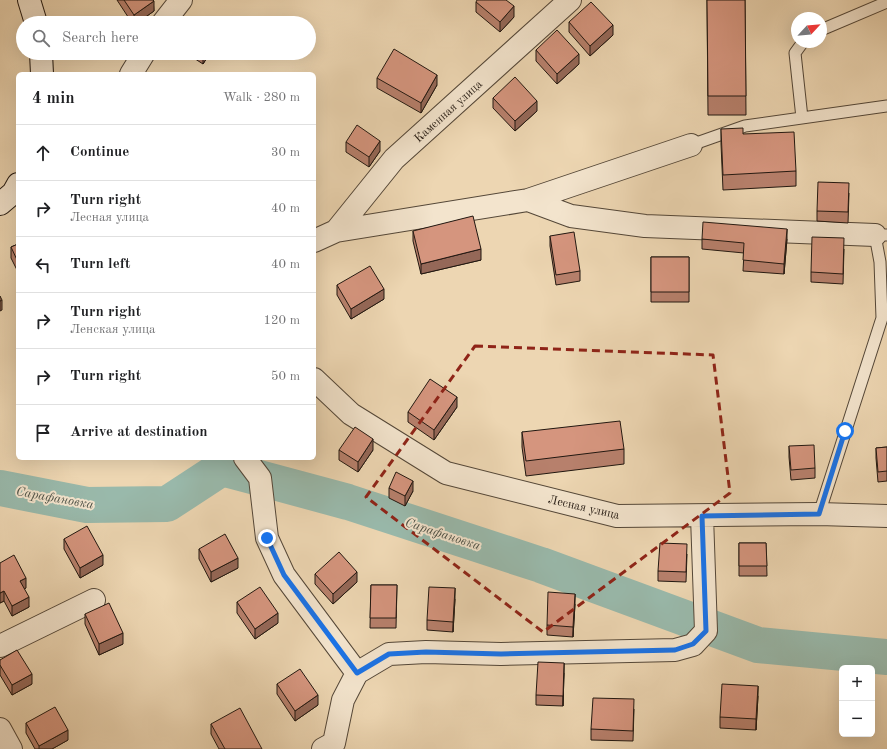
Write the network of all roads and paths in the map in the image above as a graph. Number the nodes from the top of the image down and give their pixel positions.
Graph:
1 (29, 0) edge
2 (182, 0) edge
3 (570, 0) edge
4 (887, 2) edge
5 (166, 14) edge
6 (34, 16) edge
7 (827, 27) edge
8 (799, 48) edge
9 (41, 60) edge
10 (140, 60) edge
11 (42, 72) edge
12 (132, 72) edge
13 (887, 106) edge
14 (802, 118) junction
15 (691, 144) joint
16 (528, 200) junction
17 (336, 231) junction
18 (881, 235) edge
19 (316, 240) edge
20 (316, 381) edge
21 (246, 460) edge
22 (819, 514) junction
23 (702, 516) junction
24 (887, 516) edge
25 (94, 600) dead end
26 (0, 646) edge
27 (357, 673) junction
28 (0, 728) edge
29 (11, 749) edge
30 (323, 749) edge

1 - 6 street
2 - 5 street
3 - 17 street, Каменная улица
4 - 7 lane
8 - 14 lane
9 - 11 street
10 - 12 street
13 - 14 lane
14 - 15 lane
15 - 16 street
16 - 17 street
16 - 18 street
17 - 19 street
18 - 22 lane
20 - 23 street, Лесная улица
21 - 27 street
22 - 23 street, Лесная улица
22 - 24 street, Лесная улица
23 - 27 street
25 - 26 street
27 - 30 street
28 - 29 street

